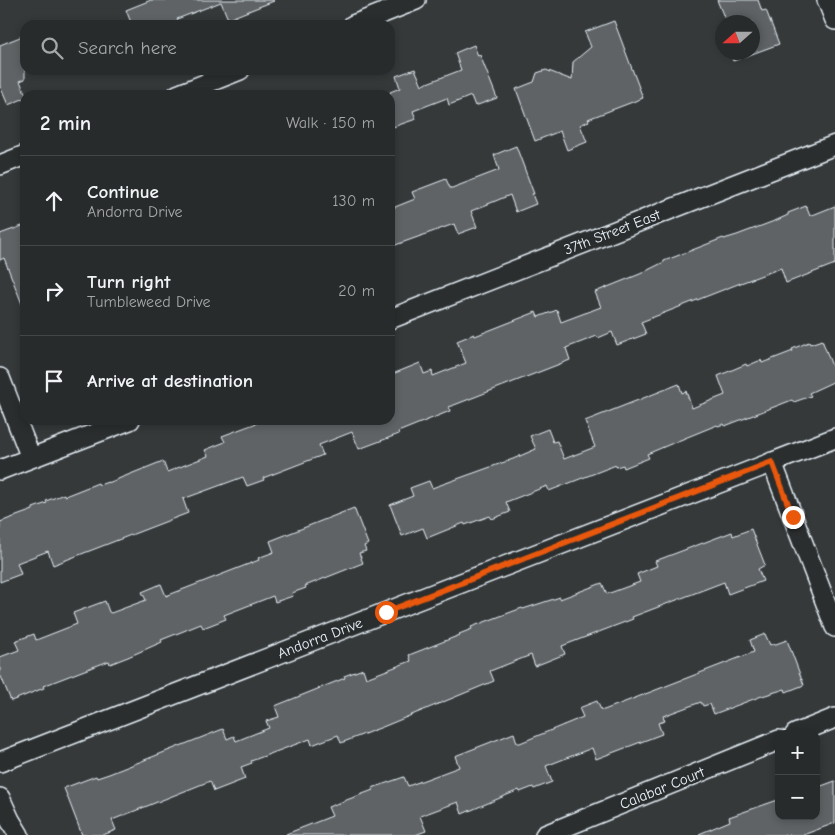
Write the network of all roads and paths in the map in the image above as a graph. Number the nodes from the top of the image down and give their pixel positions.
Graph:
1 (416, 0) edge
2 (827, 0) edge
3 (366, 20) edge
4 (835, 20) edge
5 (227, 75) edge
6 (190, 90) edge
7 (835, 145) edge
8 (20, 157) edge
9 (0, 165) edge
10 (395, 316) edge
11 (0, 378) edge
12 (117, 425) edge
13 (835, 438) edge
14 (31, 458) junction
15 (772, 462) junction
16 (0, 470) edge
17 (835, 627) edge
18 (835, 718) edge
19 (805, 730) edge
20 (775, 742) edge
21 (0, 762) edge
22 (0, 798) edge
23 (19, 835) edge
24 (545, 835) edge

1 - 3 street
2 - 4 street
5 - 6 street
7 - 10 street, 37th Street East
8 - 9 street
11 - 14 street
12 - 14 street
13 - 15 street, Andorra Drive
14 - 16 street
15 - 17 street
15 - 21 street, Andorra Drive
18 - 19 street
20 - 24 street, Calabar Court
22 - 23 street

